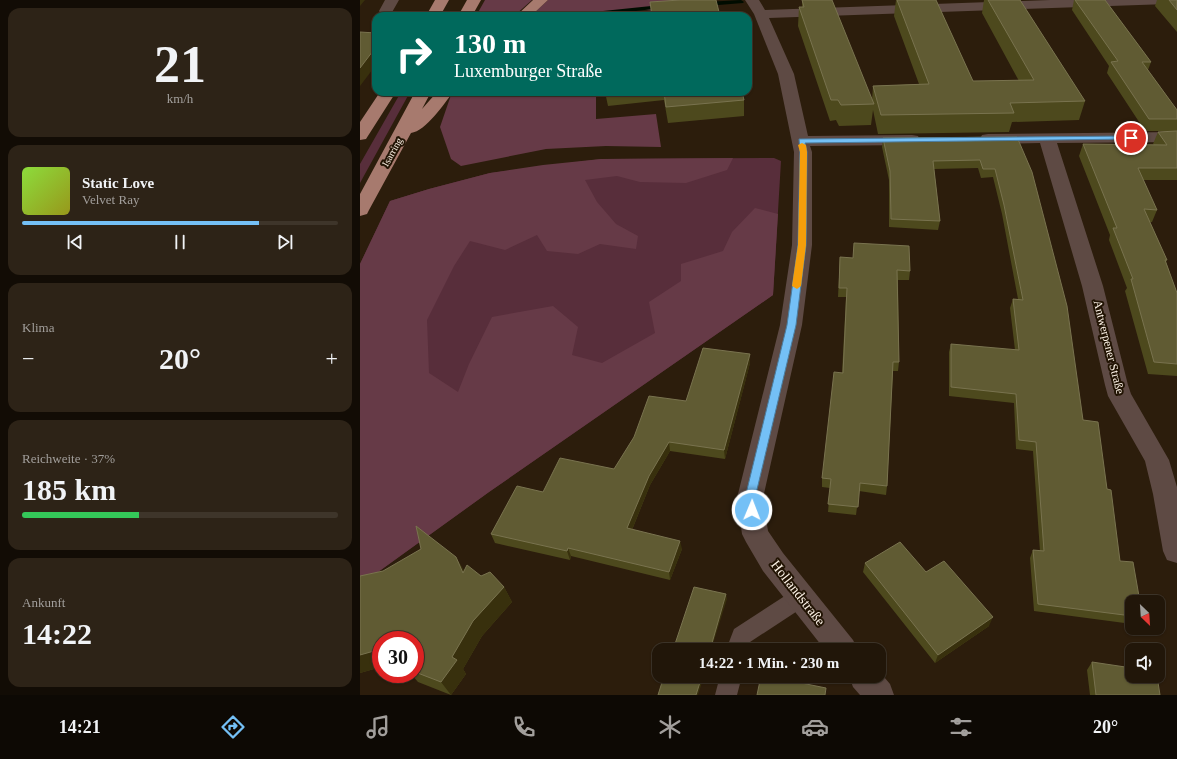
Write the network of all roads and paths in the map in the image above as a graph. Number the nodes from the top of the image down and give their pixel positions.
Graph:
1 (442, 0) edge
2 (474, 0) edge
3 (541, 0) edge
4 (752, 0) edge
5 (1168, 0) edge
6 (434, 12) edge
7 (467, 12) edge
8 (528, 12) edge
9 (760, 14) junction
10 (385, 96) edge
11 (421, 96) edge
12 (442, 96) edge
13 (360, 135) edge
14 (401, 136) junction
15 (1177, 137) edge
16 (970, 139) edge
17 (1047, 139) junction
18 (926, 140) edge
19 (801, 141) junction
20 (360, 210) edge
21 (1177, 551) edge
22 (800, 597) junction
23 (739, 643) edge
24 (837, 643) edge
25 (729, 683) edge
26 (870, 683) edge
27 (726, 695) edge
28 (879, 695) edge

1 - 6 highway
2 - 7 highway
3 - 8 highway
4 - 9 street
5 - 9 street
9 - 19 street
10 - 13 highway
11 - 14 highway, Isarring
12 - 14 highway
14 - 20 highway, Isarring
15 - 17 street
16 - 17 street
17 - 21 street, Antwerpener Straße
18 - 19 street
19 - 22 street, Hollandstraße
22 - 23 lane
22 - 24 street, Hollandstraße
25 - 27 lane
26 - 28 street

